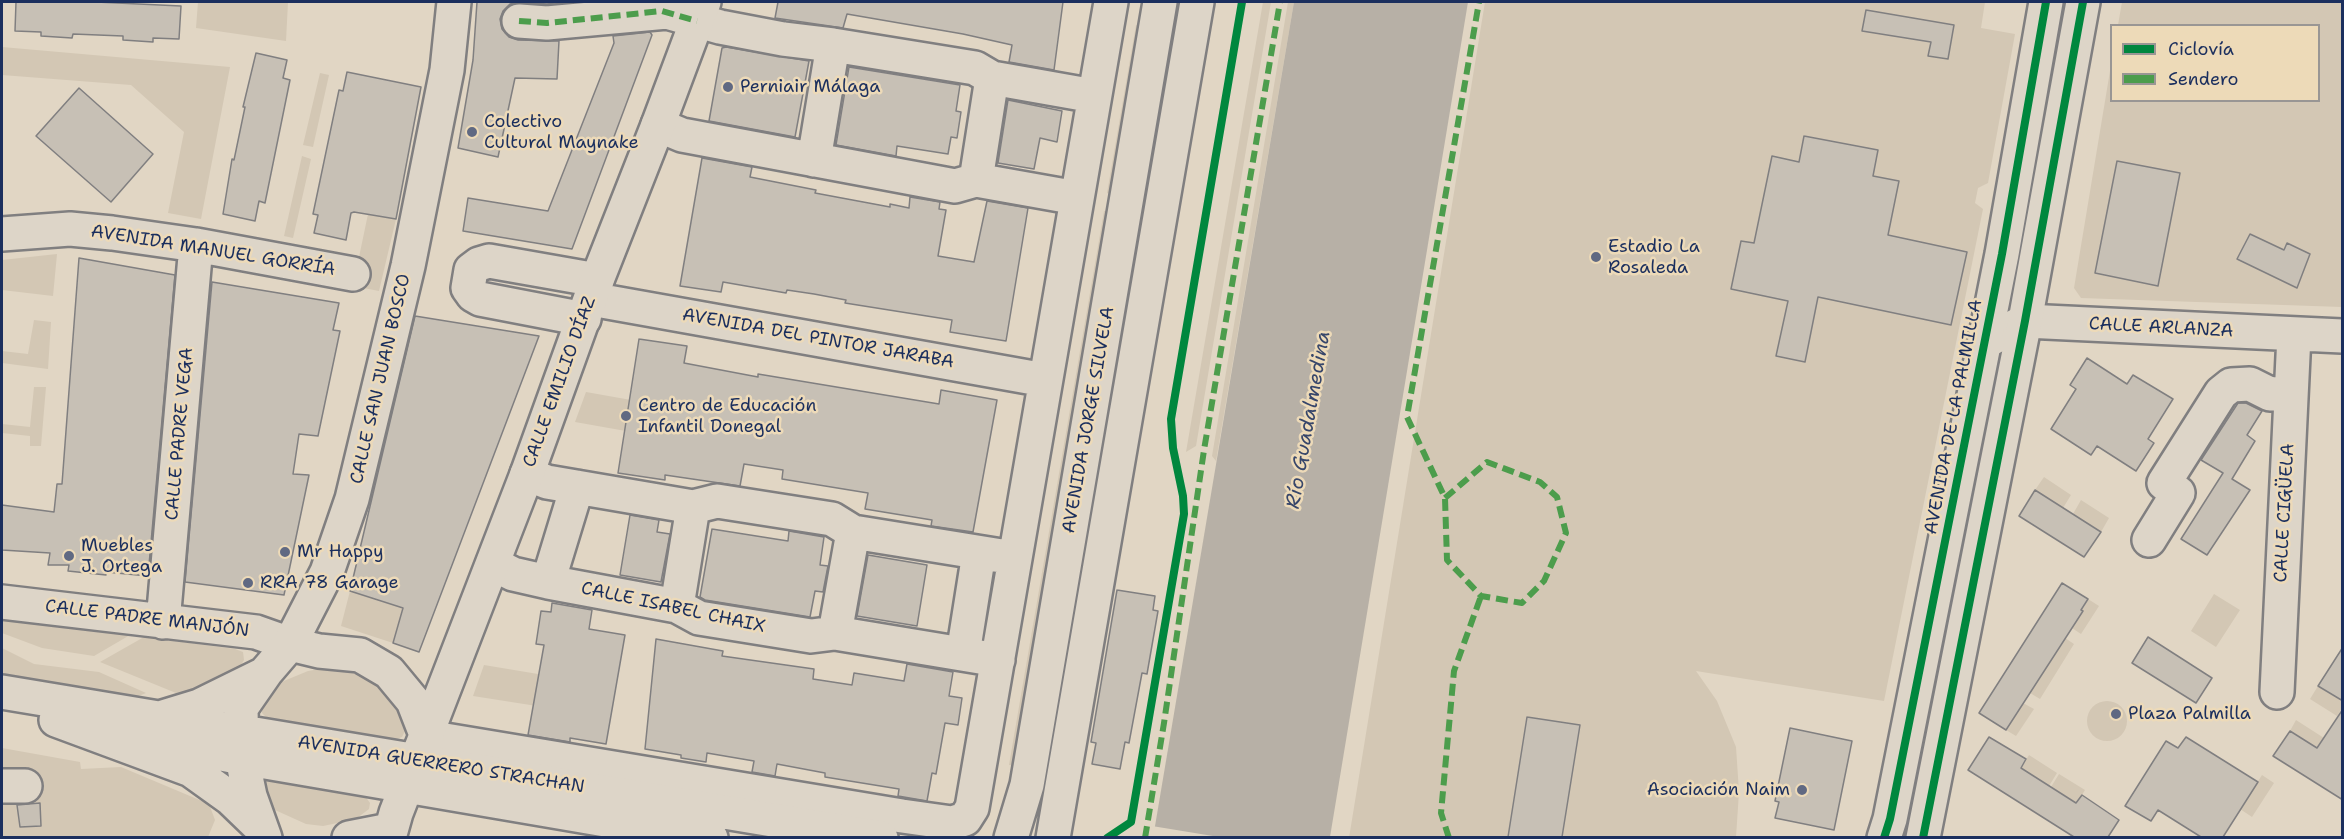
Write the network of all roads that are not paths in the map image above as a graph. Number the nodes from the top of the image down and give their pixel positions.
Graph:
1 (454, 2) edge
2 (1111, 2) edge
3 (1160, 2) edge
4 (1197, 2) edge
5 (2046, 2) edge
6 (2083, 2) edge
7 (700, 11) edge
8 (519, 21) dead end
9 (833, 45) junction
10 (992, 78) junction
11 (1094, 96) junction
12 (658, 125) junction
13 (814, 160) junction
14 (976, 180) junction
15 (1077, 198) junction
16 (2, 234) edge
17 (196, 245) junction
18 (353, 274) dead end
19 (590, 299) junction
20 (2025, 321) junction
21 (2294, 334) junction
22 (2343, 336) edge
23 (1985, 342) junction
24 (1045, 380) junction
25 (2291, 393) junction
26 (527, 474) junction
27 (577, 487) junction
28 (693, 507) junction
29 (853, 532) junction
30 (2149, 540) dead end
31 (979, 553) junction
32 (1014, 558) junction
33 (493, 564) junction
34 (548, 582) junction
35 (2, 602) edge
36 (677, 606) junction
37 (163, 622) junction
38 (835, 633) junction
39 (291, 644) junction
40 (963, 654) junction
41 (998, 660) junction
42 (266, 672) junction
43 (2, 692) edge
44 (2277, 692) dead end
45 (2, 711) edge
46 (158, 718) junction
47 (56, 720) junction
48 (241, 744) junction
49 (417, 761) junction
50 (389, 834) edge
51 (271, 835) edge
52 (349, 837) edge
53 (711, 837) edge
54 (881, 837) edge
55 (1011, 837) edge
56 (1053, 837) edge
57 (1884, 837) edge
58 (1923, 837) edge

1 - 39 main road, CALLE SAN JUAN BOSCO
2 - 11 main road
3 - 55 main road, AVENIDA JORGE SILVELA
4 - 56 main road, AVENIDA JORGE SILVELA
5 - 23 main road, AVENIDA DE LA PALMILLA
6 - 20 main road
7 - 8 main road
7 - 9 main road
7 - 12 main road, CALLE EMILIO DÍAZ
9 - 10 main road
9 - 13 main road
10 - 11 main road
10 - 14 main road
11 - 15 main road
12 - 13 main road
12 - 19 main road, CALLE EMILIO DÍAZ
13 - 14 main road
14 - 15 main road
15 - 24 main road
16 - 17 main road, AVENIDA MANUEL GORRÍA
17 - 18 main road, AVENIDA MANUEL GORRÍA
17 - 37 main road, CALLE PADRE VEGA
19 - 24 main road, AVENIDA DEL PINTOR JARABA
19 - 26 main road, CALLE EMILIO DÍAZ
20 - 21 main road, CALLE ARLANZA
20 - 23 main road
20 - 58 main road
21 - 22 main road, CALLE ARLANZA
21 - 25 main road, CALLE CIGÜELA
23 - 57 main road, AVENIDA DE LA PALMILLA
24 - 32 main road
25 - 30 main road
25 - 44 main road, CALLE CIGÜELA
26 - 27 main road
26 - 33 main road, CALLE EMILIO DÍAZ
27 - 28 main road
27 - 34 main road
28 - 29 main road
28 - 36 main road
29 - 31 main road
29 - 38 main road
31 - 32 main road
31 - 40 main road
32 - 41 main road
33 - 34 main road, CALLE ISABEL CHAIX
33 - 49 main road, CALLE EMILIO DÍAZ
34 - 36 main road, CALLE ISABEL CHAIX
35 - 37 main road, CALLE PADRE MANJÓN
36 - 38 main road, CALLE ISABEL CHAIX
37 - 39 main road, CALLE PADRE MANJÓN
38 - 40 main road, CALLE ISABEL CHAIX
39 - 42 main road, CALLE SAN JUAN BOSCO
39 - 49 main road, CALLE PADRE MANJÓN
40 - 41 main road, CALLE ISABEL CHAIX
41 - 49 main road, AVENIDA GUERRERO STRACHAN
42 - 46 main road
42 - 48 main road, CALLE SAN JUAN BOSCO
43 - 46 main road, AVENIDA GUERRERO STRACHAN
45 - 47 main road, AVENIDA GUERRERO STRACHAN
46 - 48 main road, AVENIDA GUERRERO STRACHAN
47 - 48 main road, AVENIDA GUERRERO STRACHAN
47 - 51 main road
48 - 49 main road, AVENIDA GUERRERO STRACHAN
48 - 51 main road
49 - 50 main road, CALLE EMILIO DÍAZ
49 - 53 main road, AVENIDA GUERRERO STRACHAN
49 - 54 main road, AVENIDA GUERRERO STRACHAN
50 - 52 main road

